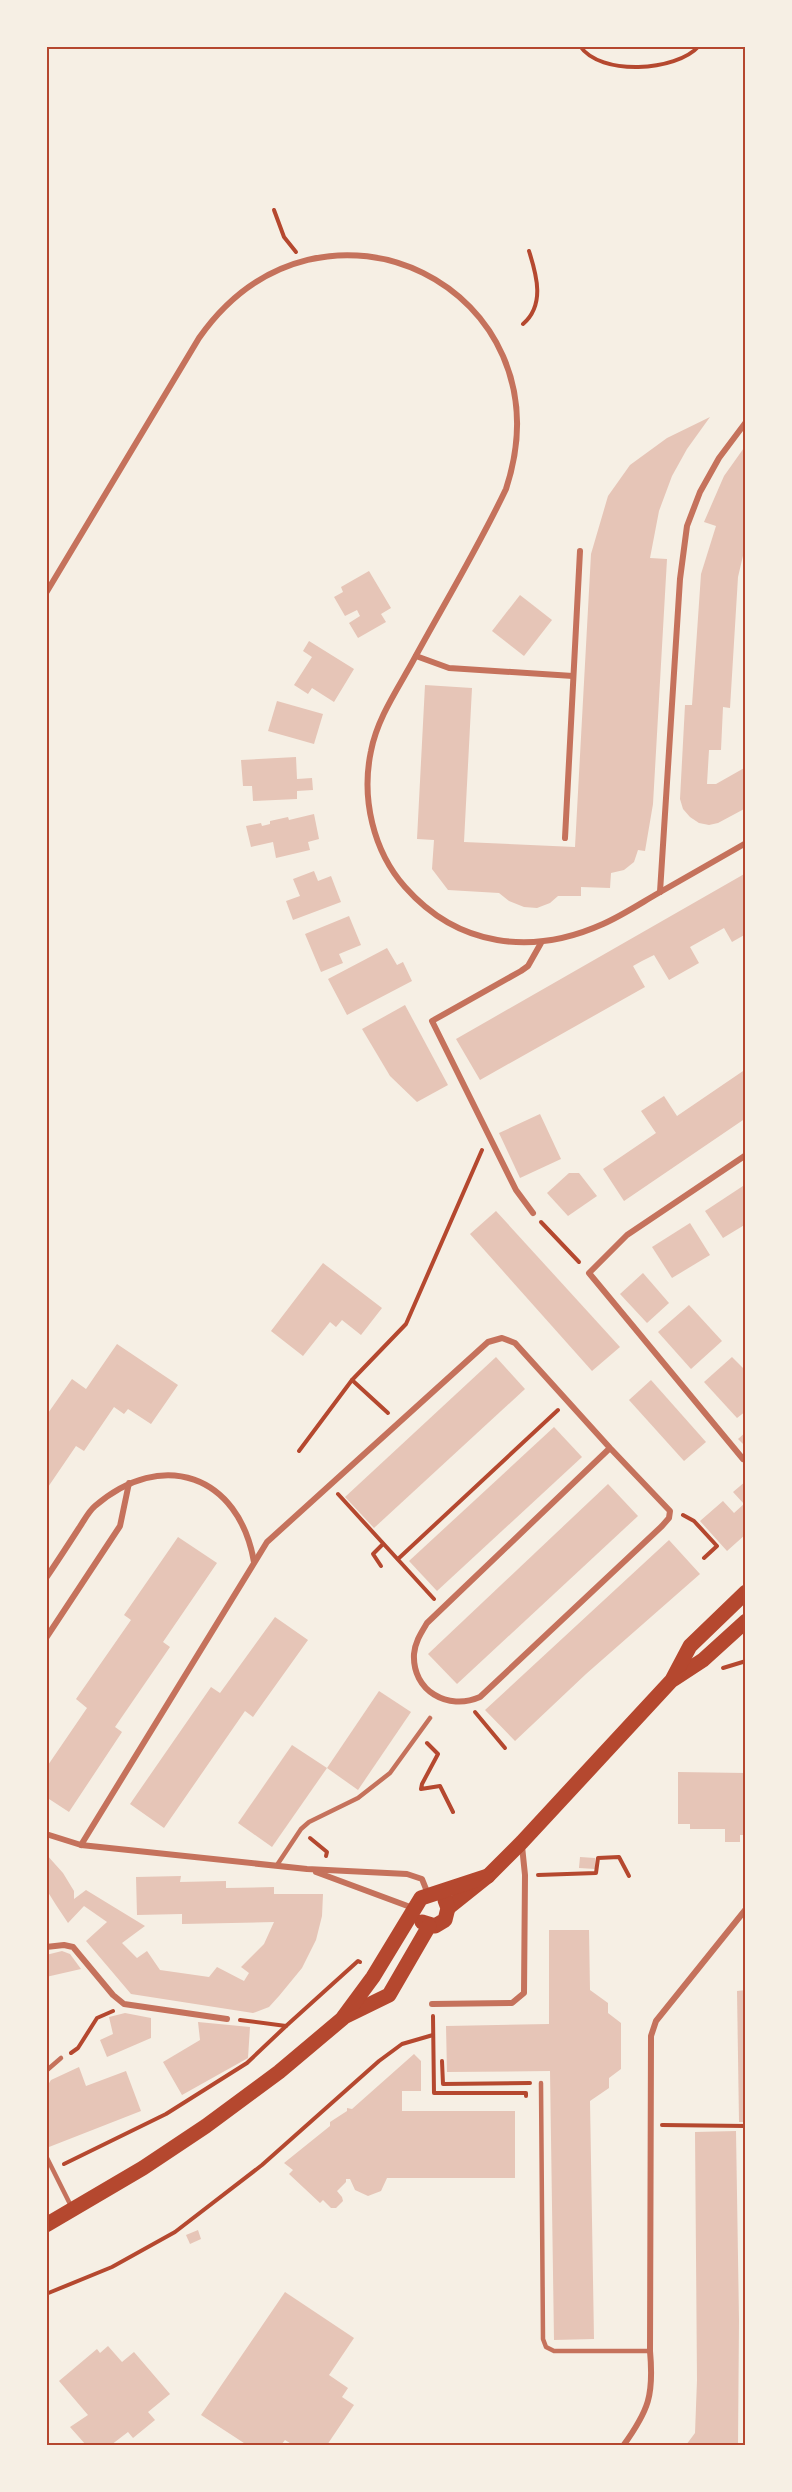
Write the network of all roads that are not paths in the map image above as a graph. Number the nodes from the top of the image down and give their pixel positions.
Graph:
1 (746, 422) edge
2 (580, 550) dead end
3 (46, 593) edge
4 (416, 656) junction
5 (573, 676) junction
6 (566, 838) dead end
7 (746, 843) edge
8 (660, 892) junction
9 (541, 943) junction
10 (746, 1155) edge
11 (533, 1213) road end
12 (610, 1448) junction
13 (743, 1459) dead end
14 (129, 1482) junction
15 (254, 1562) junction
16 (46, 1578) edge
17 (746, 1592) edge
18 (746, 1621) edge
19 (46, 1638) edge
20 (672, 1680) junction
21 (430, 1718) dead end
22 (46, 1834) edge
23 (522, 1842) junction
24 (81, 1845) junction
25 (277, 1865) junction
26 (307, 1869) junction
27 (488, 1876) junction
28 (428, 1894) junction
29 (448, 1908) junction
30 (416, 1909) junction
31 (746, 1910) edge
32 (429, 1926) junction
33 (46, 1947) edge
34 (432, 2004) road end
35 (227, 2019) road end
36 (342, 2019) junction
37 (61, 2058) road end
38 (46, 2070) edge
39 (541, 2083) dead end
40 (46, 2156) edge
41 (74, 2210) junction
42 (46, 2225) edge
43 (650, 2350) junction
44 (623, 2445) edge

1 - 8 street
2 - 5 street
3 - 4 street
4 - 5 street
4 - 9 street
5 - 6 street
7 - 8 street
8 - 9 street
9 - 11 street
10 - 13 street
12 - 12 street
12 - 15 street
14 - 15 street
14 - 16 street
14 - 19 street
15 - 24 street
17 - 20 main road
18 - 20 main road
20 - 23 main road
21 - 25 lane
22 - 24 street
23 - 27 main road
23 - 34 street
24 - 25 street
25 - 26 street
26 - 28 street
26 - 30 street
27 - 28 main road
27 - 29 main road
28 - 29 main road
28 - 30 main road
29 - 32 main road
30 - 32 main road
30 - 36 main road
31 - 43 street
32 - 36 main road
33 - 35 street
36 - 41 main road
37 - 38 lane
39 - 43 lane
40 - 41 lane
41 - 42 main road
43 - 44 street

